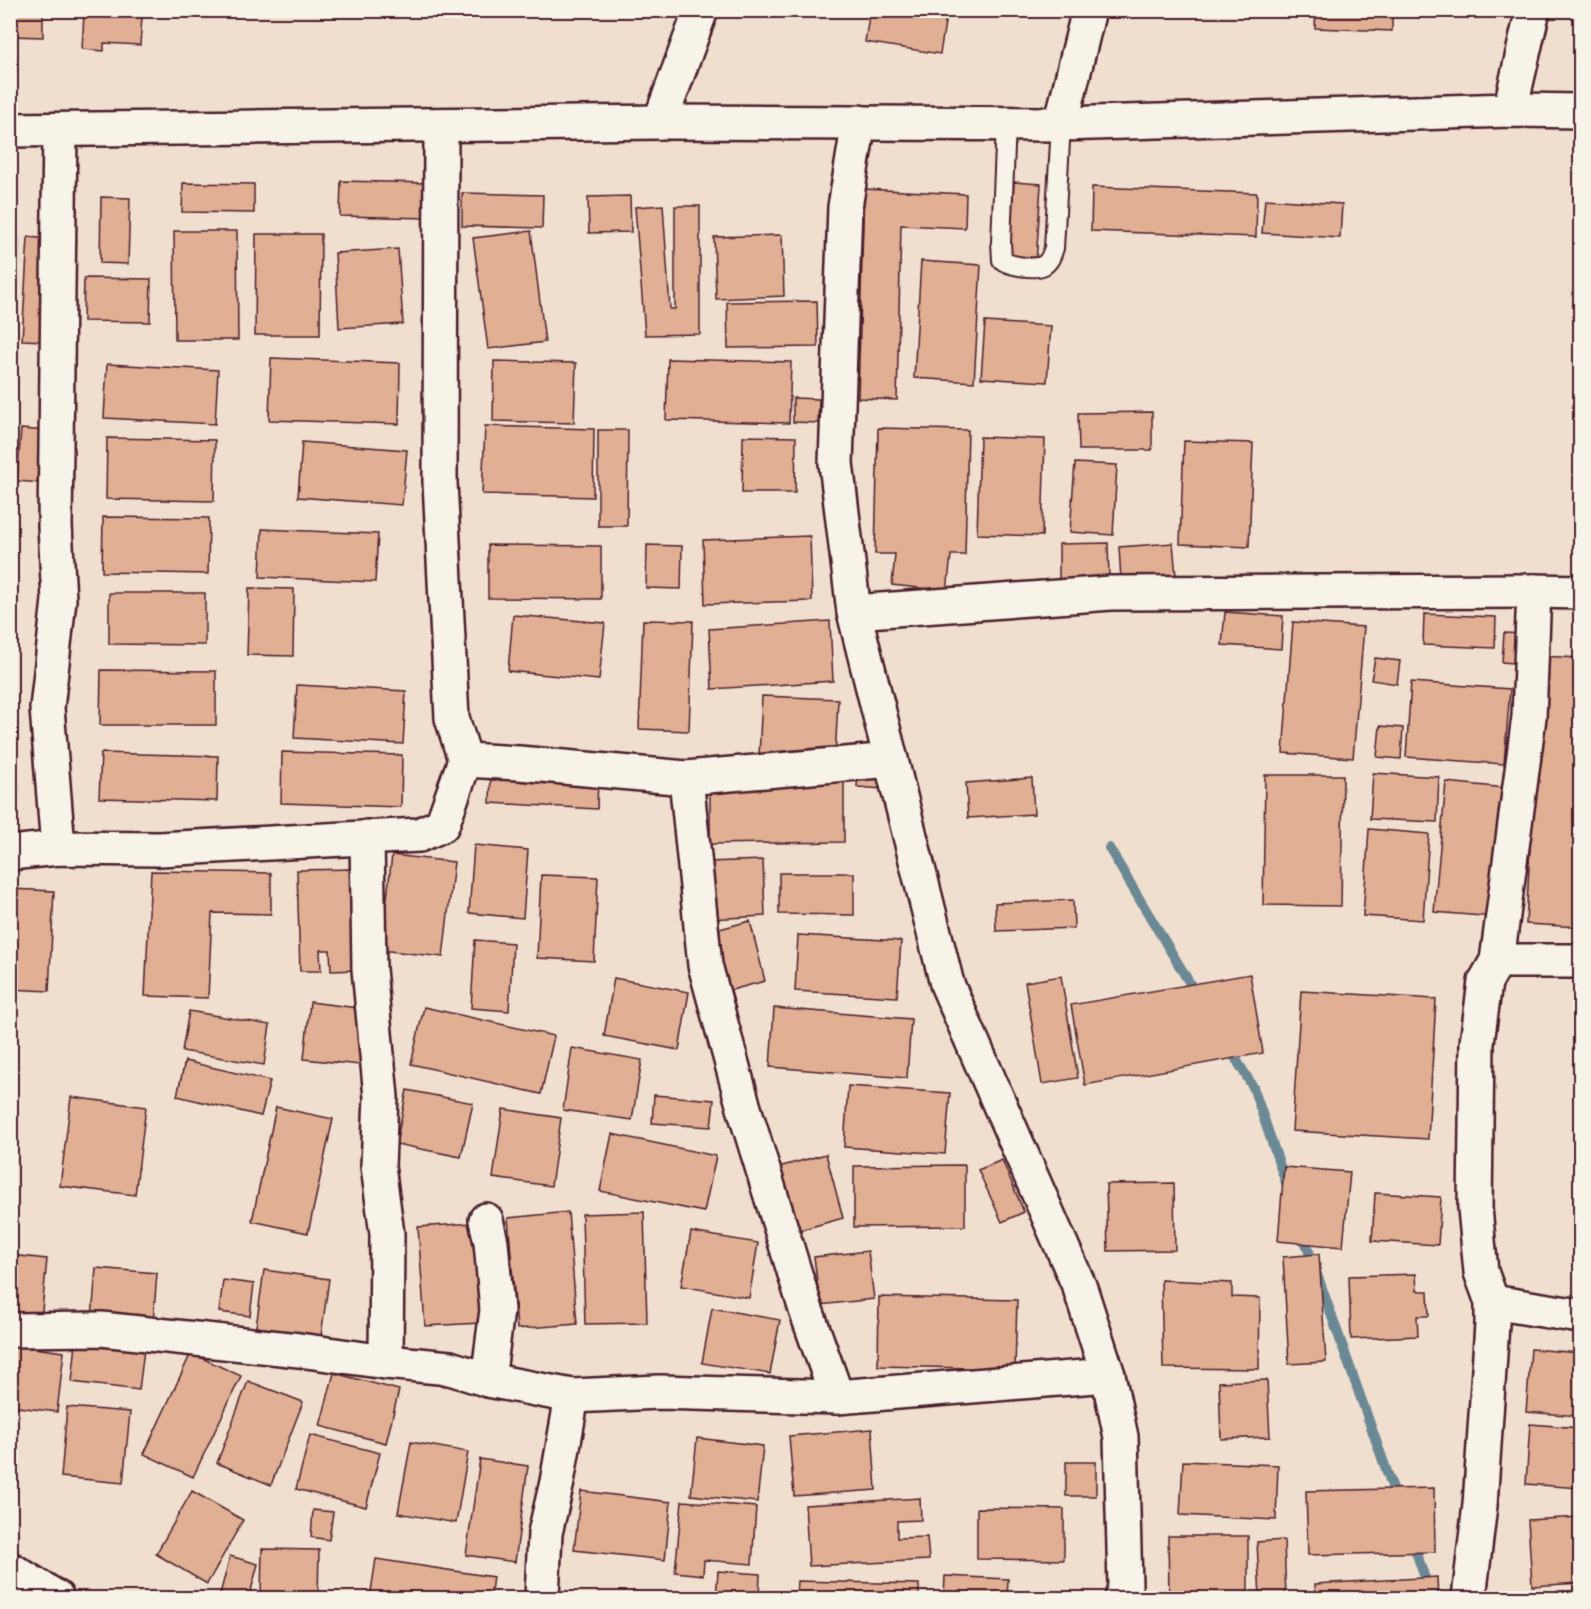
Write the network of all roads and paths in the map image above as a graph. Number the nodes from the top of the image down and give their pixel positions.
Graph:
1 (700, 10) edge
2 (1089, 10) edge
3 (1533, 10) edge
4 (1510, 110) junction
5 (1581, 111) edge
6 (660, 122) junction
7 (859, 122) junction
8 (1006, 123) junction
9 (1061, 124) junction
10 (441, 125) junction
11 (10, 130) edge
12 (60, 130) junction
13 (1581, 581) edge
14 (1534, 591) junction
15 (1580, 592) edge
16 (854, 612) junction
17 (465, 760) junction
18 (891, 760) junction
19 (686, 778) junction
20 (367, 837) junction
21 (58, 848) junction
22 (10, 853) edge
23 (1497, 961) junction
24 (1581, 961) edge
25 (486, 1220) dead end
26 (1492, 1302) junction
27 (1581, 1316) edge
28 (10, 1330) edge
29 (386, 1362) junction
30 (1108, 1375) junction
31 (488, 1380) junction
32 (572, 1396) junction
33 (837, 1397) junction
34 (10, 1569) edge
35 (57, 1599) edge
36 (542, 1599) edge
37 (1122, 1599) edge
38 (1469, 1599) edge

1 - 6 street
2 - 9 street
3 - 4 street
4 - 5 street
4 - 9 street
6 - 7 street
6 - 10 street
7 - 8 street
7 - 16 street
8 - 9 street
8 - 9 lane
10 - 12 street
10 - 17 street
11 - 12 street
12 - 21 street
13 - 15 street
14 - 15 street
14 - 16 street
14 - 23 street
16 - 18 street
17 - 19 street
17 - 20 street
18 - 19 street
18 - 30 street
19 - 33 street
20 - 21 street
20 - 29 street
21 - 22 street
23 - 24 street
23 - 26 street
25 - 31 street
26 - 27 street
26 - 38 street
28 - 29 street
29 - 31 street
30 - 33 street
30 - 37 street
31 - 32 street
32 - 33 street
32 - 36 street
34 - 35 street

